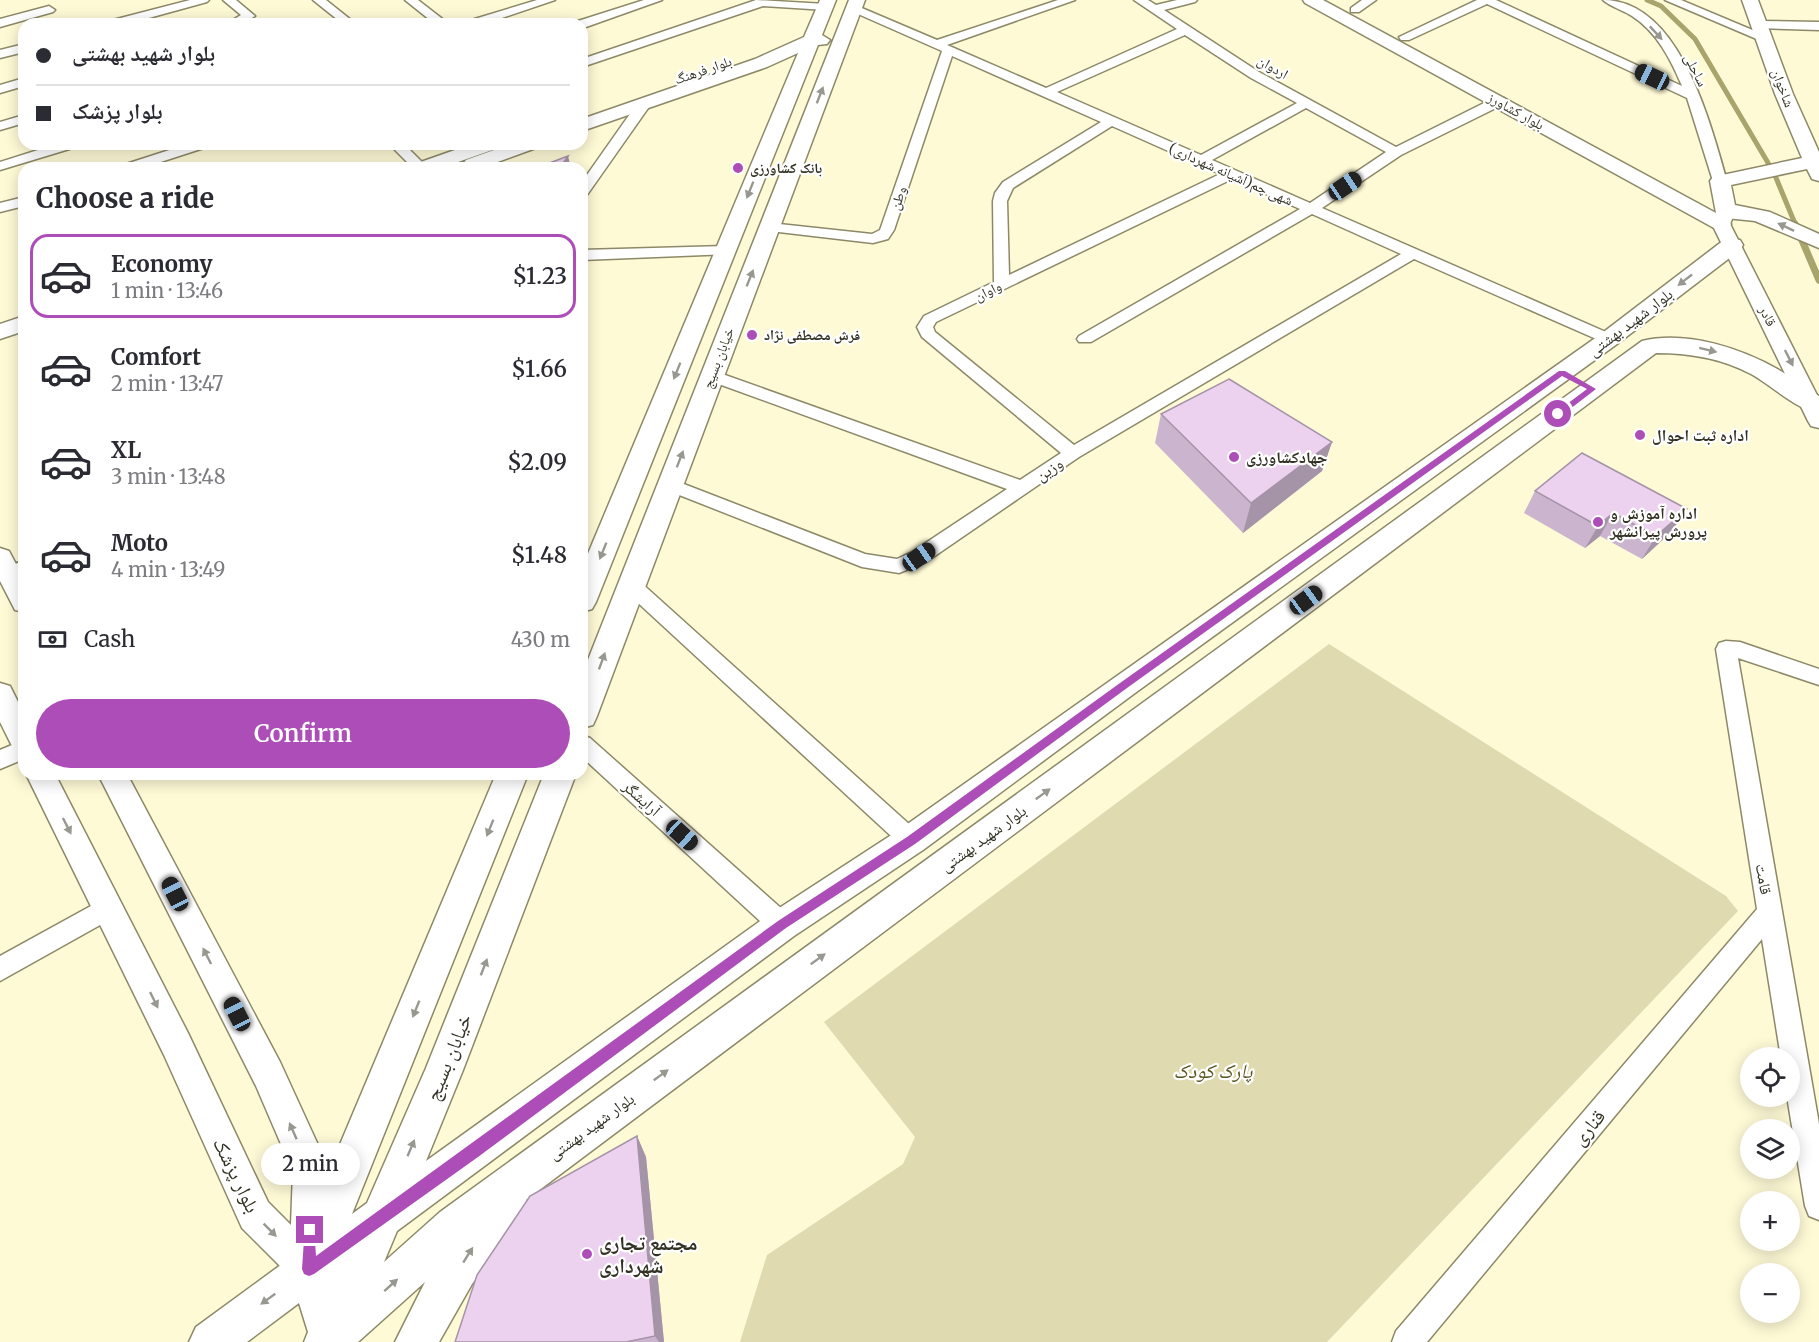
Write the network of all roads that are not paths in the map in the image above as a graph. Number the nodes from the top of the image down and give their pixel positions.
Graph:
1 (203, 0) edge
2 (229, 0) edge
3 (319, 0) edge
4 (432, 0) edge
5 (549, 0) edge
6 (656, 0) edge
7 (1069, 0) edge
8 (1140, 0) edge
9 (1191, 0) edge
10 (1311, 0) edge
11 (1337, 0) edge
12 (1609, 0) edge
13 (1671, 0) edge
14 (1750, 0) edge
15 (762, 1) edge
16 (414, 2) edge
17 (855, 4) edge
18 (1362, 5) edge
19 (1155, 9) junction
20 (50, 10) dead end
21 (822, 17) edge
22 (18, 18) edge
23 (19, 18) edge
24 (136, 18) edge
25 (245, 18) edge
26 (342, 18) edge
27 (435, 18) edge
28 (491, 18) edge
29 (588, 22) edge
30 (0, 23) edge
31 (1819, 26) edge
32 (1185, 30) junction
33 (1761, 31) junction
34 (1405, 37) junction
35 (840, 42) junction
36 (934, 45) junction
37 (18, 50) edge
38 (948, 51) junction
39 (0, 54) edge
40 (762, 58) junction
41 (588, 61) edge
42 (796, 78) junction
43 (18, 84) edge
44 (0, 89) edge
45 (1045, 93) junction
46 (1694, 96) junction
47 (1499, 101) junction
48 (1306, 103) junction
49 (644, 104) junction
50 (588, 110) edge
51 (18, 121) edge
52 (1110, 122) junction
53 (588, 123) edge
54 (0, 126) edge
55 (52, 150) edge
56 (184, 150) edge
57 (402, 150) edge
58 (474, 150) edge
59 (512, 150) edge
60 (1396, 152) junction
61 (1200, 161) junction
62 (146, 162) edge
63 (416, 162) edge
64 (439, 162) edge
65 (478, 162) edge
66 (0, 166) edge
67 (1816, 168) edge
68 (1231, 174) junction
69 (1726, 180) junction
70 (588, 183) edge
71 (18, 203) edge
72 (0, 208) edge
73 (1311, 209) junction
74 (770, 227) junction
75 (1726, 227) junction
76 (1816, 241) edge
77 (725, 251) junction
78 (1413, 254) junction
79 (588, 255) edge
80 (1002, 285) junction
81 (18, 306) edge
82 (0, 313) edge
83 (18, 325) edge
84 (0, 332) edge
85 (1085, 339) dead end
86 (1610, 339) junction
87 (1562, 373) junction
88 (711, 375) junction
89 (1592, 389) junction
90 (1817, 410) edge
91 (1459, 446) junction
92 (1073, 453) junction
93 (1488, 465) junction
94 (670, 485) junction
95 (1020, 487) junction
96 (8, 566) edge
97 (631, 585) junction
98 (588, 586) edge
99 (18, 589) edge
100 (1237, 604) junction
101 (1269, 627) junction
102 (1819, 676) edge
103 (0, 694) edge
104 (588, 700) edge
105 (18, 730) edge
106 (588, 749) edge
107 (18, 752) edge
108 (0, 760) edge
109 (43, 780) edge
110 (115, 780) edge
111 (510, 780) edge
112 (558, 780) edge
113 (911, 840) junction
114 (109, 907) junction
115 (1770, 912) junction
116 (782, 925) junction
117 (0, 969) edge
118 (548, 1158) junction
119 (1819, 1206) edge
120 (382, 1215) junction
121 (309, 1269) junction
122 (330, 1341) edge
123 (211, 1342) edge
124 (417, 1342) edge
125 (1407, 1342) edge

1 - 24 street
2 - 25 street
3 - 26 street
4 - 16 street
5 - 28 street
6 - 29 street
7 - 36 street
8 - 19 street, اردوان
9 - 19 street
10 - 47 main road, بلوار کشاورز
11 - 18 main road, بلوار کشاورز
12 -> 46 street, ساحلی
13 - 33 street
14 - 33 main road, شاخوان
15 - 21 street
15 - 41 street
16 - 27 street
17 - 35 main road, خیابان بسیج
17 - 36 street, شهی چم(آشیانه شهرداری)
18 - 34 main road, بلوار کشاورز
19 - 32 street, اردوان
20 - 23 street
21 - 35 main road
21 - 40 main road, بلوار فرهنگ
21 - 42 main road, خیابان بسیج
22 - 30 street
31 - 33 street
32 - 45 street
32 - 48 street, اردوان
33 - 67 main road, شاخوان
34 - 46 street
34 - 75 main road, بلوار کشاورز
74 -> 35 main road, خیابان بسیج
36 - 38 street, شهی چم(آشیانه شهرداری)
37 - 39 street
38 - 45 street, شهی چم(آشیانه شهرداری)
38 - 74 street, وطن
40 - 42 main road
40 - 49 main road, بلوار فرهنگ
40 - 50 main road, بلوار فرهنگ
42 -> 77 main road, خیابان بسیج
43 - 44 street
45 - 52 street, شهی چم(آشیانه شهرداری)
46 - 69 street, ساحلی
47 - 60 street
47 - 75 main road, بلوار کشاورز
48 - 60 street, اردوان
48 - 61 street
49 - 53 main road, بلوار فرهنگ
49 - 70 street
51 - 54 street
52 - 61 street, شهی چم(آشیانه شهرداری)
52 - 80 street
55 - 66 street
56 - 62 street
57 - 63 street
58 - 64 main road
59 - 65 main road
60 - 73 street
61 - 68 street, شهی چم(آشیانه شهرداری)
67 - 69 main road
68 - 73 street, شهی چم(آشیانه شهرداری)
68 - 80 street, واوان
69 - 75 main road
71 - 72 street
73 - 78 street, شهی چم(آشیانه شهرداری)
73 - 85 street
88 -> 74 main road, خیابان بسیج
76 -> 75 main road
75 -> 86 main road, بلوار شهید بهشتی
75 -> 90 street, قادر
77 - 79 street
77 -> 98 main road, خیابان بسیج
78 - 86 street, شهی چم(آشیانه شهرداری)
78 - 92 street, وزین
80 - 92 street, واوان
81 - 82 main road
83 - 84 main road
86 - 87 main road, بلوار شهید بهشتی
87 - 89 main road
87 - 91 main road, بلوار شهید بهشتی
94 -> 88 main road, خیابان بسیج
88 - 95 street
89 -> 90 main road, بلوار شهید بهشتی
89 - 93 main road, بلوار شهید بهشتی
91 - 93 main road
91 - 100 main road, بلوار شهید بهشتی
92 - 95 street, وزین
93 - 101 main road, بلوار شهید بهشتی
94 - 95 street, وزین
94 - 97 main road, خیابان بسیج
96 - 99 street
104 -> 97 main road, خیابان بسیج
97 - 113 street
100 - 101 main road
100 - 113 main road, بلوار شهید بهشتی
118 -> 101 main road, بلوار شهید بهشتی
102 - 115 street, قامت
103 - 105 street
106 - 116 street, آرایشگر
107 - 108 street
109 -> 114 street, بلوار پزشک
121 -> 110 street
111 -> 121 main road
120 -> 112 main road, خیابان بسیج
113 - 116 main road, بلوار شهید بهشتی
114 - 117 street
114 -> 121 street, بلوار پزشک
115 - 119 street, قامت
115 - 125 street, قناری
116 - 120 main road, بلوار شهید بهشتی
122 -> 118 main road, بلوار شهید بهشتی
124 -> 118 main road
120 - 121 main road, بلوار شهید بهشتی
120 - 122 main road, خیابان بسیج
121 - 122 main road
121 -> 123 main road, بلوار شهید بهشتی

